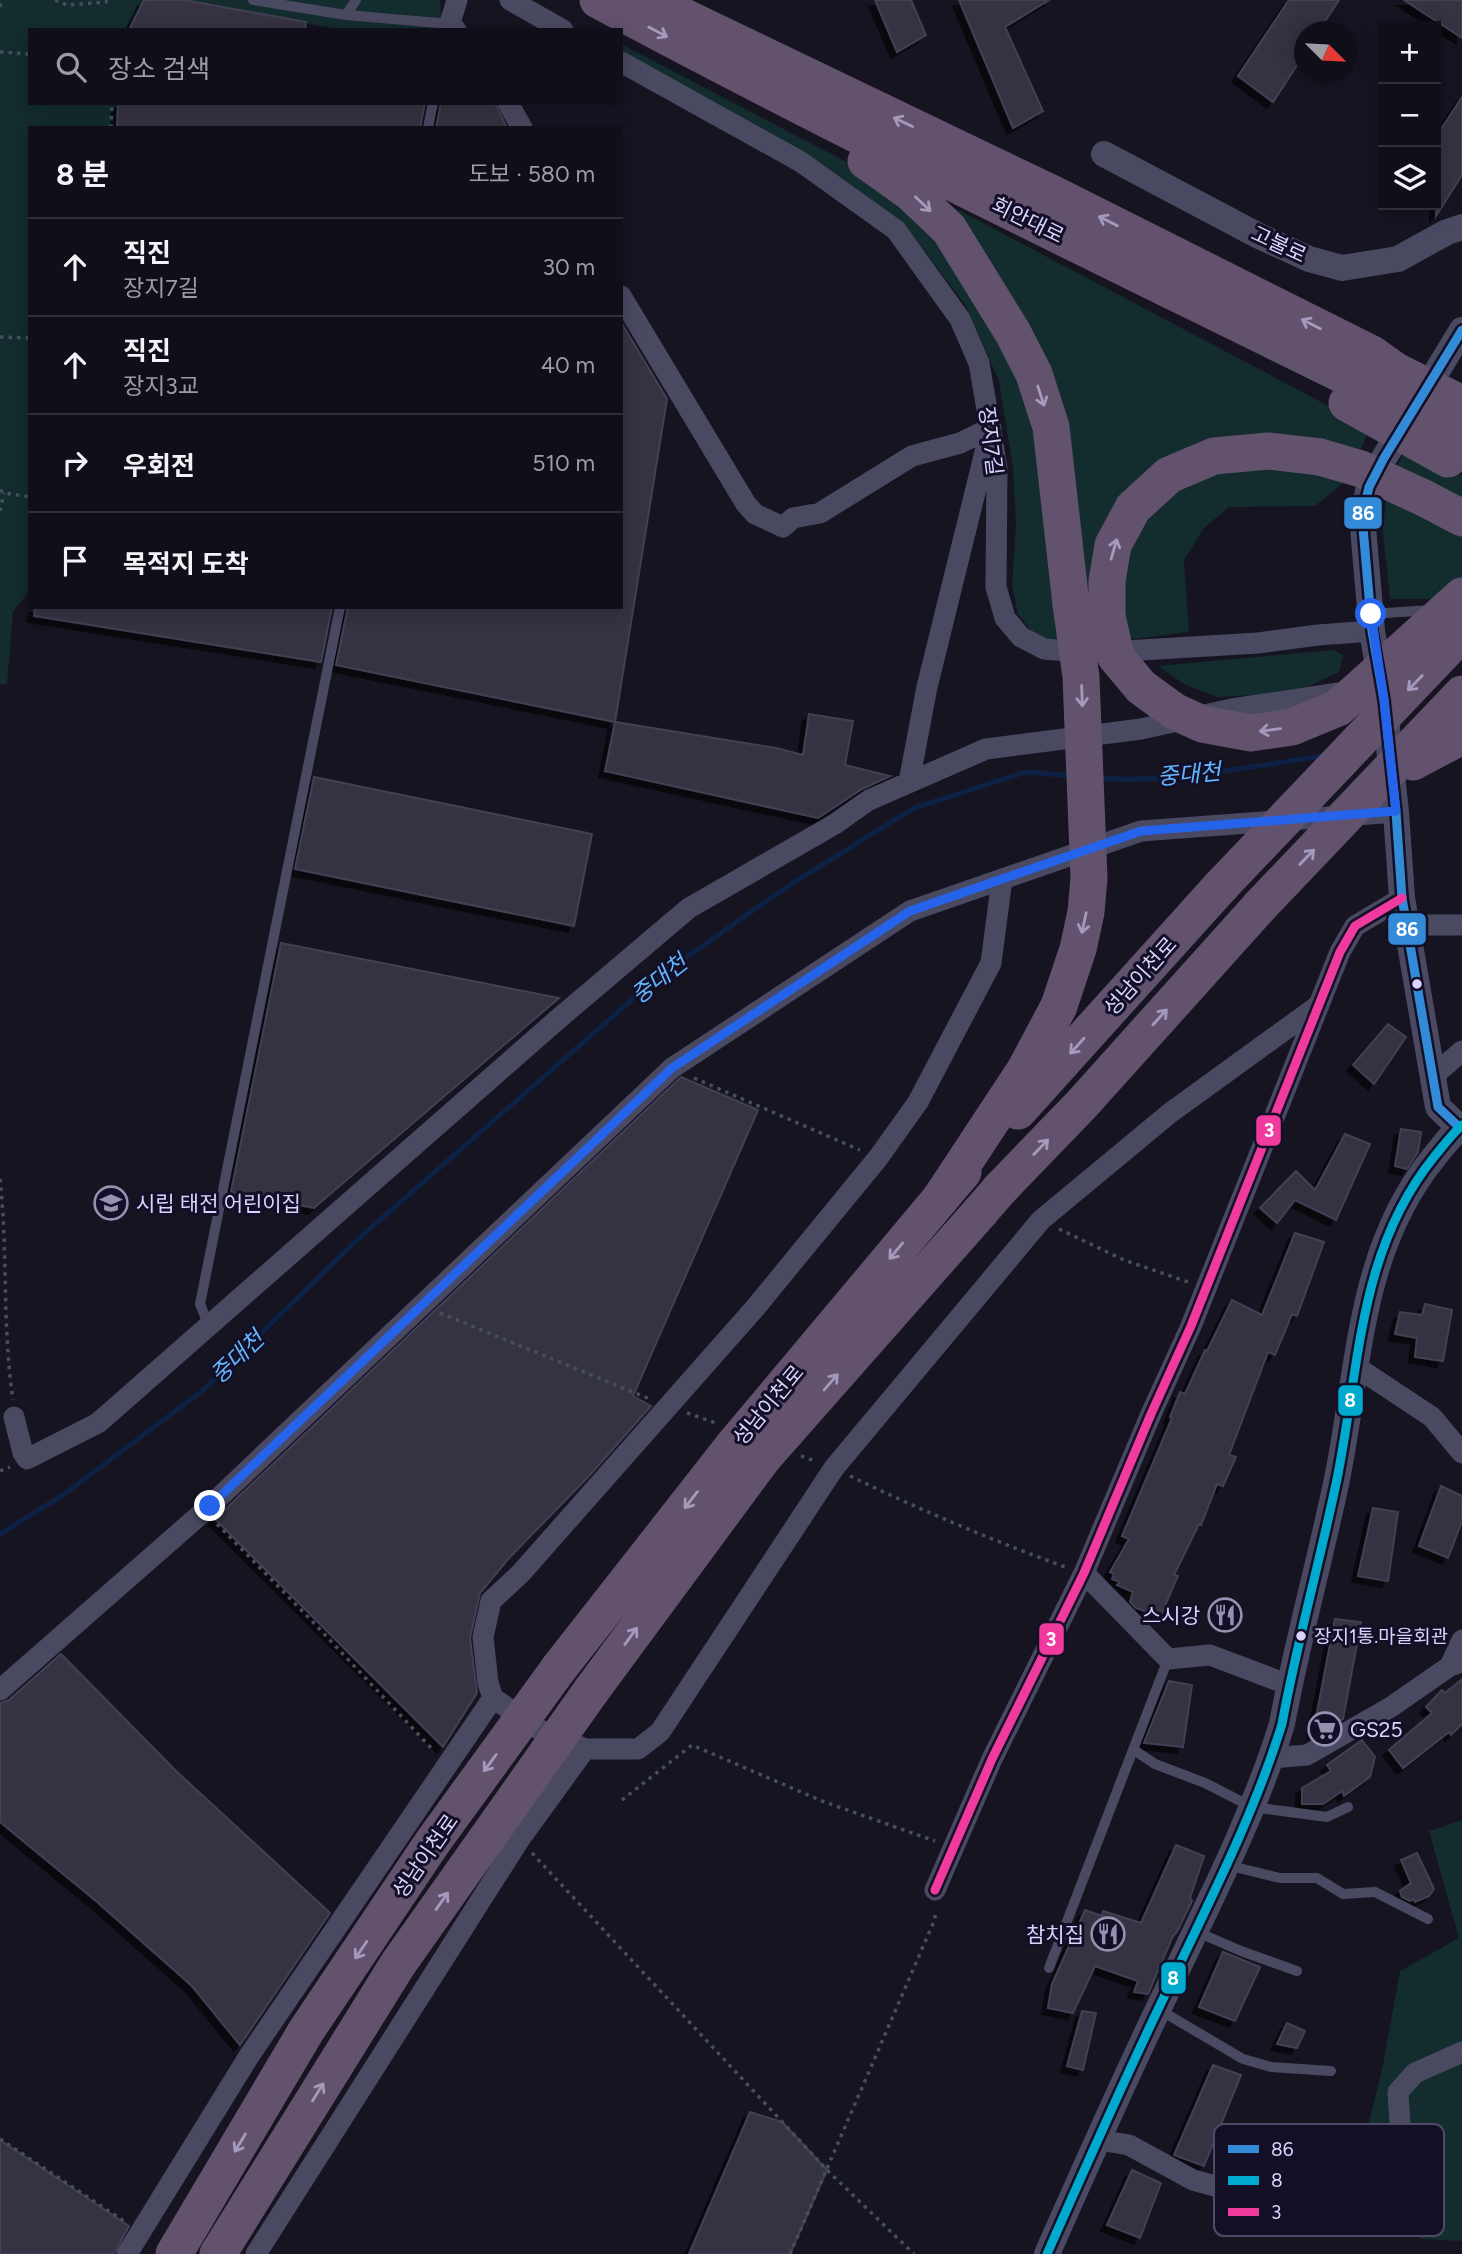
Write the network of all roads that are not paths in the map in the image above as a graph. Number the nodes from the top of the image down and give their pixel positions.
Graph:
1 (253, 0) edge
2 (356, 0) edge
3 (457, 0) edge
4 (510, 0) edge
5 (598, 0) edge
6 (649, 0) edge
7 (346, 15) junction
8 (452, 27) edge
9 (560, 28) edge
10 (623, 63) edge
11 (725, 68) junction
12 (433, 105) edge
13 (509, 105) edge
14 (428, 126) edge
15 (521, 126) edge
16 (1104, 154) dead end
17 (1462, 227) edge
18 (623, 299) edge
19 (1462, 330) edge
20 (1462, 375) edge
21 (1360, 380) junction
22 (1462, 389) edge
23 (991, 428) junction
24 (1459, 438) edge
25 (1462, 518) edge
26 (1462, 596) edge
27 (340, 609) edge
28 (1462, 616) edge
29 (1371, 622) junction
30 (1462, 633) edge
31 (1383, 693) junction
32 (1462, 694) edge
33 (1462, 736) edge
34 (909, 782) junction
35 (1390, 795) junction
36 (1002, 879) junction
37 (1402, 898) junction
38 (1407, 925) junction
39 (1462, 925) edge
40 (1319, 1005) junction
41 (1462, 1051) edge
42 (1432, 1077) junction
43 (1460, 1126) edge
44 (952, 1186) junction
45 (209, 1326) junction
46 (1355, 1366) junction
47 (14, 1417) road end
48 (1462, 1453) edge
49 (1084, 1573) junction
50 (1462, 1640) edge
51 (1168, 1659) junction
52 (1456, 1664) edge
53 (1289, 1685) junction
54 (0, 1690) edge
55 (493, 1698) junction
56 (585, 1749) junction
57 (1134, 1750) junction
58 (1272, 1758) junction
59 (1252, 1807) junction
60 (1348, 1807) dead end
61 (1226, 1865) junction
62 (935, 1890) road end
63 (1428, 1919) dead end
64 (1195, 1931) junction
65 (1049, 1968) dead end
66 (1297, 1971) dead end
67 (1158, 2008) junction
68 (1462, 2052) edge
69 (1331, 2071) dead end
70 (1400, 2124) edge
71 (1098, 2140) junction
72 (1214, 2186) edge
73 (127, 2254) edge
74 (174, 2254) edge
75 (218, 2254) edge
76 (256, 2254) edge
77 (1047, 2254) edge

1 - 7 lane
2 - 7 lane
3 - 8 street
4 - 9 street
5 -> 11 highway
21 -> 6 highway, 회안대로
7 - 8 lane
10 - 23 street, 장지7길
11 - 21 highway
11 -> 44 highway, bridge
12 - 14 lane
13 - 15 street
16 - 17 street, 고불로
18 - 23 street
19 - 29 street
20 - 21 highway
21 - 22 highway
21 - 24 highway, bridge
21 - 24 highway, 회안대로, bridge
23 - 29 street, 장지7길
23 - 34 street
26 -> 25 highway, bridge
27 - 45 lane
28 - 29 lane
29 - 31 street
30 -> 44 highway, 성남이천로, bridge
31 - 34 street
31 - 35 street, bridge
32 - 35 highway, 성남이천로, bridge
33 - 35 highway, bridge
34 - 45 street
35 - 36 street
35 - 37 street
75 -> 35 highway, 성남이천로, bridge
36 - 54 street
36 - 55 street
37 - 38 street
37 - 40 street
38 - 39 street
38 - 42 street
40 - 49 street
40 - 56 street
41 - 42 street
42 - 43 street
43 - 46 street
44 -> 74 highway, 성남이천로, bridge
45 - 47 street
46 - 48 street
46 - 53 street
49 - 51 street
49 - 62 street
50 - 52 street
51 - 53 street
51 - 57 lane
52 - 58 street
53 - 58 street
55 - 56 street
55 - 73 street
56 - 76 street
57 - 59 lane
57 - 65 lane
58 - 59 street
59 - 60 lane
59 - 61 street
61 - 63 lane
61 - 64 street
64 - 66 lane
64 - 67 street
67 - 69 lane
67 - 71 street
68 - 70 street
71 - 72 street
71 - 77 street

